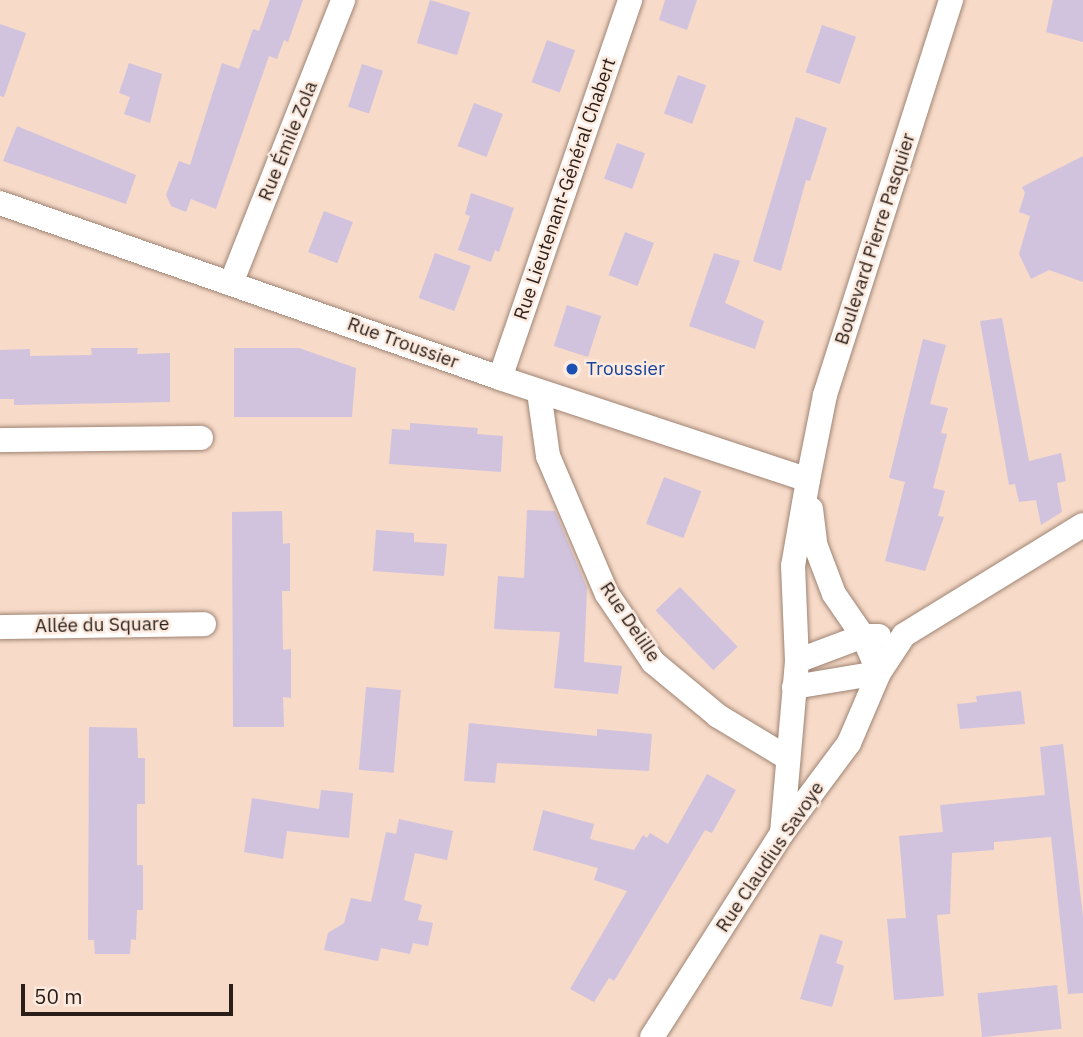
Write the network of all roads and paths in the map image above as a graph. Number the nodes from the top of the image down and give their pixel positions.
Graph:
1 (343, 0) edge
2 (630, 0) edge
3 (951, 0) edge
4 (0, 202) edge
5 (232, 281) junction
6 (500, 378) junction
7 (540, 392) junction
8 (201, 438) dead end
9 (0, 440) edge
10 (808, 480) junction
11 (1083, 525) edge
12 (204, 624) dead end
13 (0, 627) edge
14 (904, 635) junction
15 (863, 636) junction
16 (797, 661) junction
17 (879, 673) junction
18 (794, 688) junction
19 (786, 757) junction
20 (782, 833) junction
21 (652, 1037) edge

1 - 5 street, Rue Émile Zola
2 - 6 street, Rue Lieutenant-Général Chabert
3 - 10 street, Boulevard Pierre Pasquier
4 - 5 street, Rue Troussier
5 - 6 street, Rue Troussier
6 - 7 street, Rue Troussier
7 - 10 street, Rue Troussier
7 - 19 street, Rue Delille
8 - 9 street
10 - 15 street, Boulevard Pierre Pasquier
10 - 16 street, Boulevard Pierre Pasquier
11 - 14 street, Rue Claudius Savoye
12 - 13 street, Allée du Square
14 - 15 street
14 - 17 street, Rue Claudius Savoye
15 - 16 street
15 - 17 street, Boulevard Pierre Pasquier
16 - 18 street, Boulevard Pierre Pasquier
17 - 18 street
17 - 20 street, Rue Claudius Savoye
18 - 19 street, Boulevard Pierre Pasquier
19 - 20 street, Boulevard Pierre Pasquier
20 - 21 street, Rue Claudius Savoye

